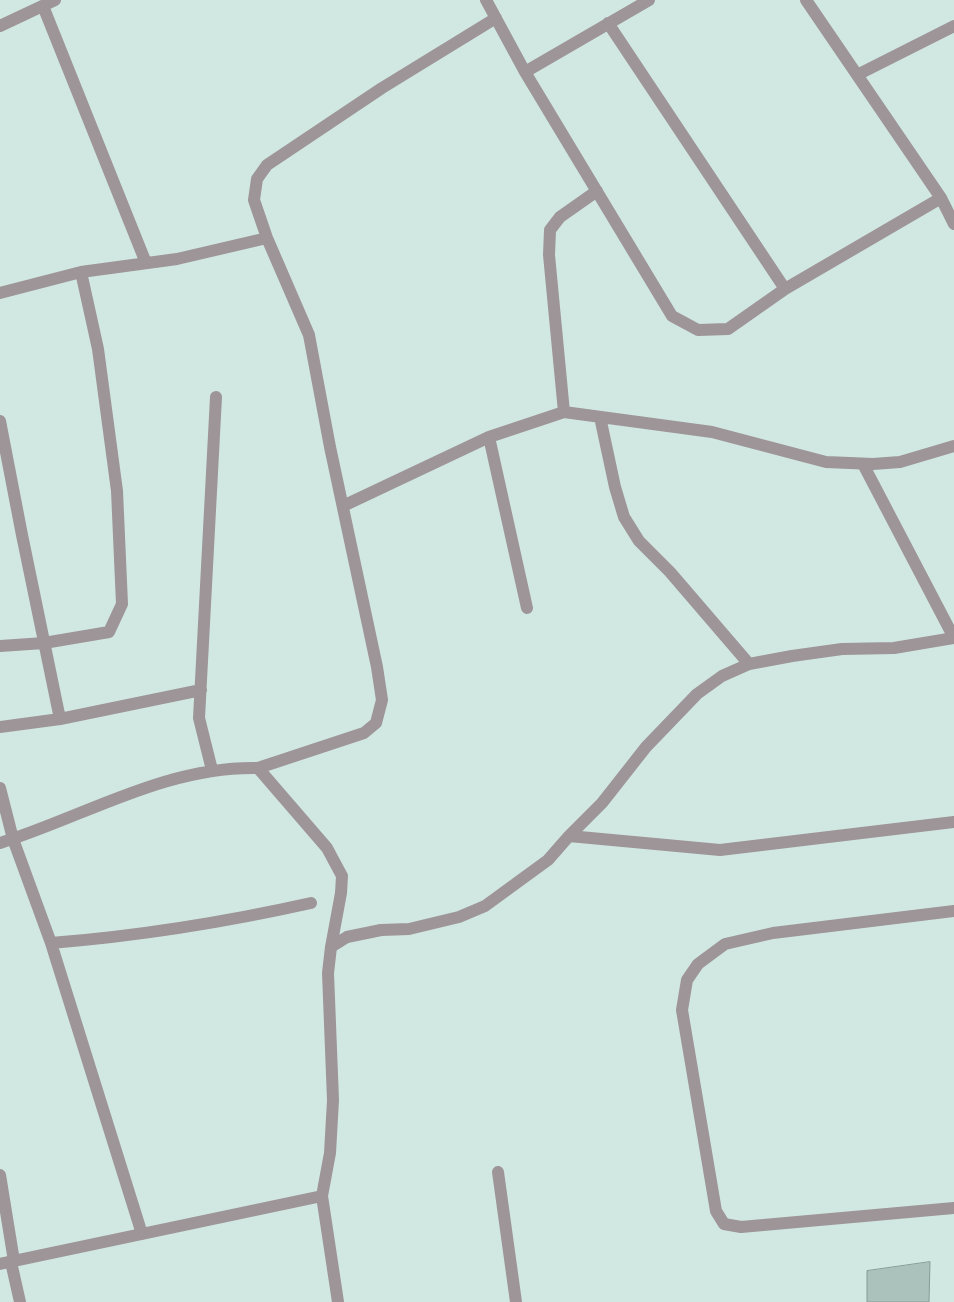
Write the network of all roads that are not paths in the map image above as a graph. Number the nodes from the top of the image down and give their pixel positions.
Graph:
1 (55, 0) edge
2 (486, 0) edge
3 (649, 0) edge
4 (806, 0) edge
5 (43, 6) junction
6 (496, 18) junction
7 (608, 24) junction
8 (0, 26) edge
9 (954, 26) edge
10 (525, 72) junction
11 (857, 75) junction
12 (597, 191) junction
13 (940, 198) junction
14 (954, 224) edge
15 (267, 238) junction
16 (146, 263) junction
17 (81, 272) junction
18 (785, 289) junction
19 (0, 292) edge
20 (216, 397) dead end
21 (564, 412) junction
22 (600, 418) junction
23 (0, 421) edge
24 (488, 437) junction
25 (954, 446) edge
26 (863, 464) junction
27 (343, 506) junction
28 (527, 608) dead end
29 (954, 638) edge
30 (44, 643) junction
31 (0, 646) edge
32 (749, 664) junction
33 (201, 690) junction
34 (60, 719) junction
35 (0, 727) edge
36 (258, 768) junction
37 (212, 770) junction
38 (0, 788) edge
39 (954, 822) edge
40 (569, 836) junction
41 (13, 839) junction
42 (0, 843) edge
43 (311, 903) dead end
44 (954, 911) edge
45 (51, 943) junction
46 (331, 946) junction
47 (498, 1172) dead end
48 (0, 1175) edge
49 (322, 1196) junction
50 (954, 1208) edge
51 (142, 1234) junction
52 (8, 1262) edge
53 (20, 1302) edge
54 (338, 1302) edge
55 (516, 1302) edge

1 - 5 street
2 - 6 street
3 - 7 street
4 - 11 street
5 - 8 street
5 - 16 street
6 - 10 street
6 - 15 street
7 - 10 street
7 - 18 street
9 - 11 street
10 - 12 street
11 - 13 street
12 - 18 street
12 - 21 street
13 - 14 street
13 - 18 street
15 - 16 street
15 - 27 street
16 - 17 street
17 - 19 street
17 - 30 street
20 - 33 street
21 - 22 street
21 - 24 street
22 - 26 street
22 - 32 street
23 - 30 street
24 - 27 street
24 - 28 street
25 - 26 street
26 - 29 street
27 - 36 street
29 - 32 street
30 - 31 street
30 - 34 street
32 - 40 street
33 - 34 street
33 - 37 street
34 - 35 street
36 - 37 street
36 - 46 street
37 - 41 street
38 - 41 street
39 - 40 street
40 - 46 street
41 - 42 street
41 - 45 street
43 - 45 street
44 - 50 street
45 - 51 street
46 - 49 street
47 - 55 street
48 - 52 street
49 - 51 street
49 - 54 street
51 - 52 street
52 - 53 street

